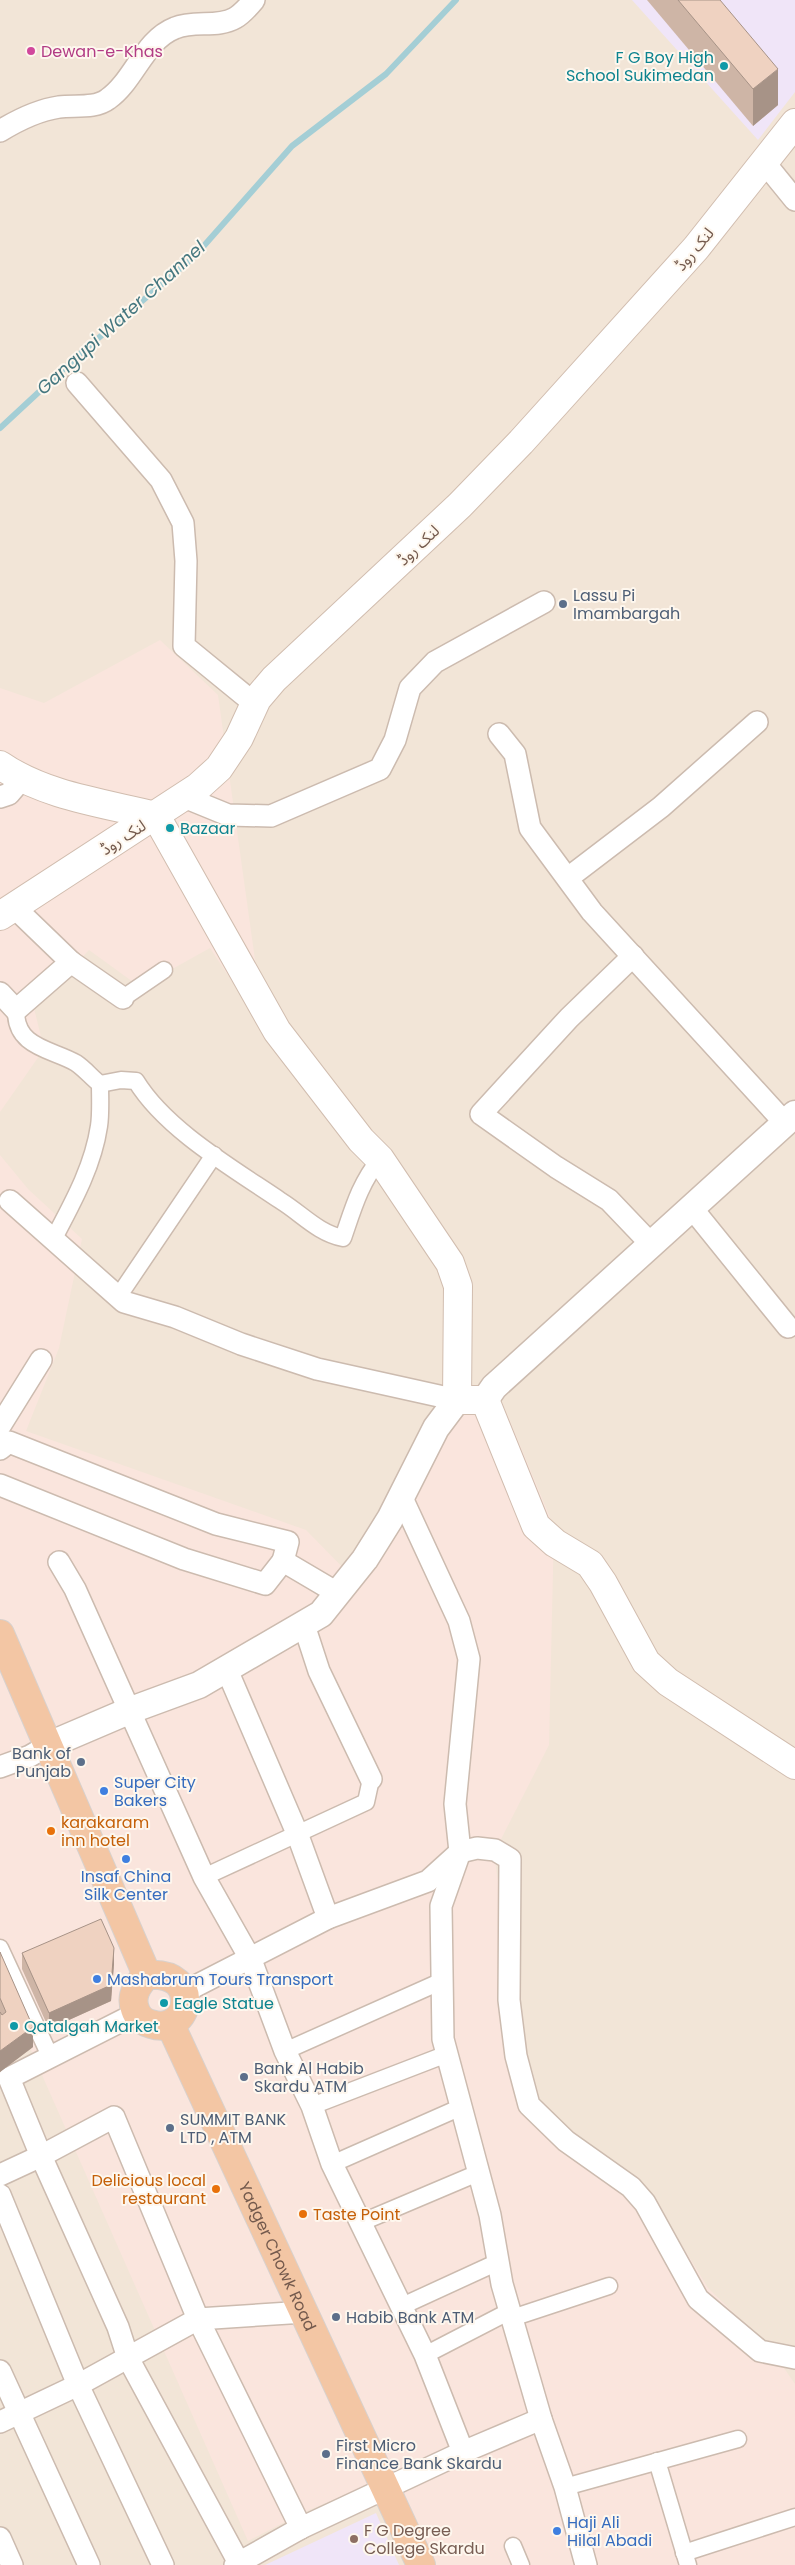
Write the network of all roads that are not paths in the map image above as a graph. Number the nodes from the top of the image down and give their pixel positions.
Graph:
1 (254, 0) edge
2 (795, 123) edge
3 (0, 132) edge
4 (764, 162) junction
5 (795, 200) edge
6 (77, 383) dead end
7 (544, 602) dead end
8 (254, 704) junction
9 (757, 722) dead end
10 (499, 734) dead end
11 (11, 773) edge
12 (184, 796) junction
13 (0, 798) edge
14 (156, 816) junction
15 (568, 878) junction
16 (7, 911) edge
17 (633, 956) junction
18 (71, 962) junction
19 (164, 970) dead end
20 (0, 993) edge
21 (123, 998) joint
22 (16, 1010) junction
23 (100, 1084) junction
24 (790, 1118) edge
25 (214, 1155) junction
26 (380, 1159) junction
27 (10, 1201) dead end
28 (691, 1208) junction
29 (53, 1240) junction
30 (651, 1244) junction
31 (118, 1297) junction
32 (788, 1327) dead end
33 (41, 1360) dead end
34 (457, 1400) junction
35 (486, 1400) junction
36 (2, 1439) edge
37 (0, 1485) edge
38 (402, 1498) junction
39 (283, 1561) junction
40 (59, 1562) dead end
41 (339, 1594) junction
42 (304, 1625) junction
43 (0, 1634) edge
44 (226, 1670) junction
45 (131, 1710) junction
46 (49, 1745) junction
47 (795, 1765) edge
48 (0, 1767) edge
49 (371, 1779) joint
50 (297, 1833) junction
51 (460, 1852) junction
52 (204, 1877) junction
53 (328, 1918) junction
54 (0, 1948) edge
55 (251, 1960) junction
56 (147, 1975) junction
57 (442, 1981) junction
58 (184, 1992) junction
59 (137, 2013) junction
60 (170, 2024) junction
61 (285, 2051) junction
62 (446, 2054) junction
63 (50, 2056) junction
64 (312, 2106) junction
65 (459, 2108) junction
66 (41, 2156) junction
67 (332, 2164) junction
68 (478, 2173) junction
69 (0, 2175) edge
70 (0, 2195) edge
71 (360, 2223) junction
72 (498, 2262) junction
73 (609, 2286) dead end
74 (400, 2307) junction
75 (305, 2312) junction
76 (511, 2314) junction
77 (198, 2319) junction
78 (425, 2355) junction
79 (128, 2358) junction
80 (795, 2358) edge
81 (0, 2371) edge
82 (78, 2384) junction
83 (9, 2418) edge
84 (541, 2419) junction
85 (738, 2439) dead end
86 (463, 2452) junction
87 (657, 2461) junction
88 (565, 2487) junction
89 (386, 2488) junction
90 (795, 2517) edge
91 (301, 2528) junction
92 (0, 2538) edge
93 (513, 2546) dead end
94 (686, 2559) edge
95 (238, 2564) edge
96 (12, 2565) edge
97 (89, 2565) edge
98 (162, 2565) edge
99 (421, 2565) edge
100 (521, 2565) edge
101 (586, 2565) edge

1 - 3 street
2 - 4 main road, لنک روڈ
4 - 5 street
4 - 8 main road, لنک روڈ
6 - 8 street
7 - 12 street
8 - 12 main road, لنک روڈ
9 - 15 street
10 - 15 street
11 - 13 street
11 - 14 main road
12 - 14 main road, لنک روڈ
14 - 16 main road, لنک روڈ
14 - 26 main road
15 - 17 street
16 - 18 street
17 - 24 street
17 - 30 street
18 - 21 street
18 - 22 street
19 - 21 street
20 - 22 street
22 - 23 street
23 - 25 street
23 - 29 street
24 - 28 street
25 - 26 street
25 - 31 street
26 - 34 main road
27 - 29 street
28 - 30 street
28 - 32 street
29 - 31 street
30 - 35 street
31 - 34 street
33 - 36 street
34 - 35 main road
34 - 38 street
35 - 47 main road
36 - 39 street
37 - 39 street
38 - 41 street
38 - 51 street
39 - 41 street
40 - 45 street
41 - 42 street
42 - 44 street
42 - 49 street
43 - 46 highway
44 - 45 street
44 - 50 street
45 - 46 street
45 - 52 street
46 - 48 street
46 - 56 highway
49 - 50 street
50 - 52 street
50 - 53 street
51 - 53 street
51 - 57 street
51 - 80 street
52 - 55 street
53 - 55 street
54 - 63 street
55 - 58 street
55 - 61 street
56 - 58 highway
56 - 59 highway
57 - 61 street
57 - 62 street
58 - 60 highway
59 - 60 highway
59 - 63 street
60 - 75 highway, Yadger Chowk Road
61 - 64 street
62 - 64 street
62 - 65 street
63 - 66 street
64 - 67 street
65 - 67 street
65 - 68 street
66 - 69 street
66 - 77 street
66 - 79 street
67 - 71 street
68 - 71 street
68 - 72 street
70 - 82 street
71 - 74 street
72 - 74 street
72 - 76 street
73 - 76 street
74 - 78 street
75 - 77 street
75 - 89 highway, Yadger Chowk Road
76 - 78 street
76 - 84 street
77 - 79 street
77 - 91 street
78 - 86 street
79 - 82 street
79 - 95 street
81 - 83 street
82 - 83 street
82 - 98 street
83 - 97 street
84 - 86 street
84 - 88 street
85 - 87 street
86 - 89 street
87 - 88 street
87 - 94 street
88 - 101 street
89 - 91 street
89 - 99 highway, Yadger Chowk Road
90 - 94 street
91 - 95 street
92 - 96 street
93 - 100 street

